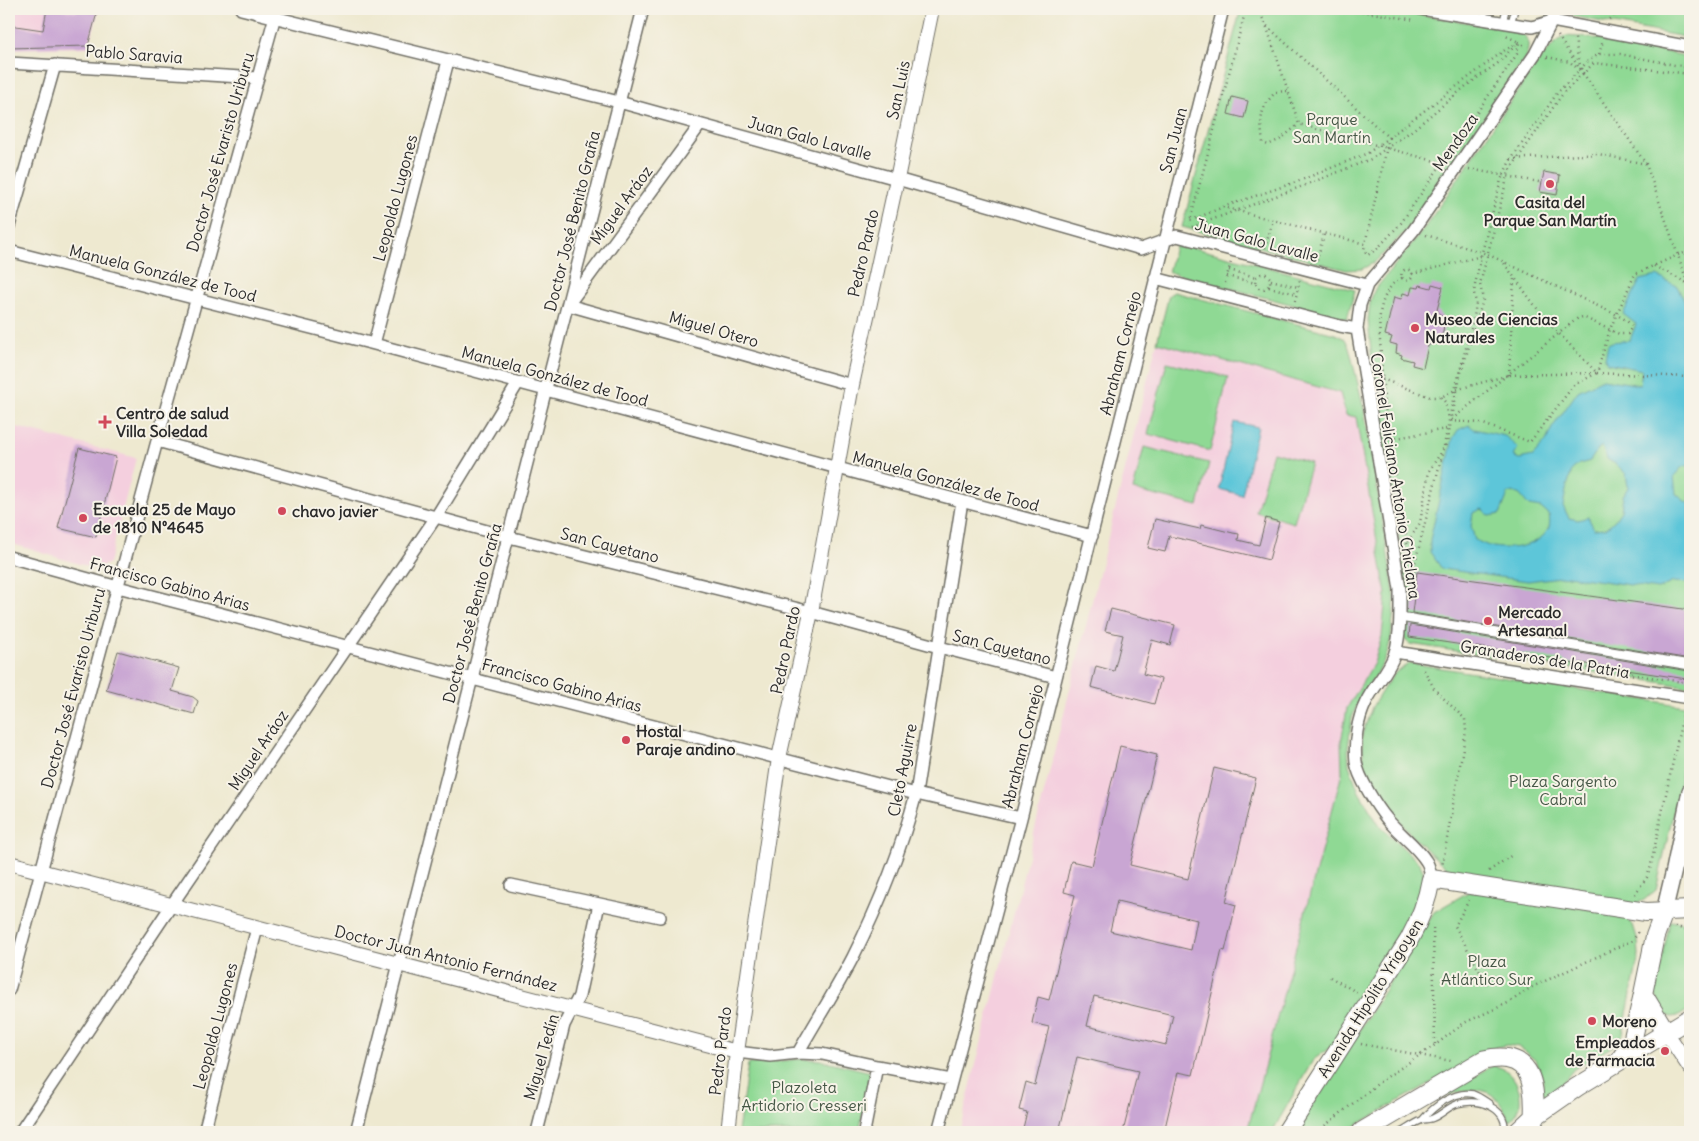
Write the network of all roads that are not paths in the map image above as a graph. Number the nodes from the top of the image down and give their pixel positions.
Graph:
1 (241, 9) edge
2 (643, 9) edge
3 (932, 9) edge
4 (1223, 9) edge
5 (1421, 9) edge
6 (1506, 9) edge
7 (1515, 9) edge
8 (1555, 9) edge
9 (275, 13) edge
10 (1484, 14) edge
11 (1551, 22) junction
12 (1507, 23) junction
13 (1690, 47) edge
14 (448, 61) junction
15 (9, 63) edge
16 (56, 66) junction
17 (258, 78) junction
18 (619, 102) junction
19 (700, 125) junction
20 (897, 179) junction
21 (9, 226) edge
22 (1164, 240) junction
23 (9, 250) edge
24 (1155, 278) junction
25 (1367, 285) junction
26 (197, 298) junction
27 (568, 305) junction
28 (1357, 329) junction
29 (374, 344) junction
30 (518, 383) junction
31 (852, 384) junction
32 (546, 391) junction
33 (157, 441) junction
34 (838, 469) junction
35 (962, 501) junction
36 (436, 517) junction
37 (509, 536) junction
38 (1092, 536) junction
39 (9, 557) edge
40 (118, 587) junction
41 (811, 612) junction
42 (1400, 617) junction
43 (347, 647) junction
44 (939, 647) junction
45 (1401, 653) junction
46 (1690, 665) edge
47 (1056, 677) junction
48 (472, 678) junction
49 (1689, 697) edge
50 (779, 758) junction
51 (1690, 791) edge
52 (916, 794) junction
53 (1021, 818) junction
54 (9, 864) edge
55 (40, 872) junction
56 (1435, 880) junction
57 (512, 886) dead end
58 (599, 904) junction
59 (171, 906) junction
60 (1690, 910) edge
61 (660, 917) dead end
62 (1661, 919) junction
63 (257, 928) junction
64 (399, 964) junction
65 (9, 990) edge
66 (1643, 994) junction
67 (572, 1008) junction
68 (1690, 1018) edge
69 (1666, 1032) junction
70 (738, 1052) junction
71 (798, 1053) junction
72 (1618, 1062) junction
73 (877, 1066) junction
74 (1690, 1068) edge
75 (951, 1080) junction
76 (1536, 1124) edge
77 (20, 1132) edge
78 (204, 1132) edge
79 (356, 1132) edge
80 (537, 1132) edge
81 (728, 1132) edge
82 (864, 1132) edge
83 (938, 1132) edge
84 (1286, 1132) edge
85 (1362, 1132) edge
86 (1401, 1132) edge
87 (1505, 1132) edge
88 (1518, 1132) edge

1 - 9 street, Juan Galo Lavalle
2 - 18 street, Doctor José Benito Graña
3 - 20 street, San Luis
4 - 22 street, San Juan
5 - 10 street
6 - 12 lane
7 - 12 lane
8 - 11 street, Mendoza
9 - 14 street, Juan Galo Lavalle
9 - 17 street, Doctor José Evaristo Uriburu
10 - 12 street
11 - 12 street
11 - 13 street
11 - 25 street, Mendoza
14 - 18 street, Juan Galo Lavalle
14 - 29 street, Leopoldo Lugones
15 - 16 street, Pablo Saravia
16 - 17 street, Pablo Saravia
16 - 21 street
17 - 26 street, Doctor José Evaristo Uriburu
18 - 19 street, Juan Galo Lavalle
18 - 27 street, Doctor José Benito Graña
19 - 20 street, Juan Galo Lavalle
19 - 27 street, Miguel Aráoz
20 - 22 street, Juan Galo Lavalle
20 - 31 street, Pedro Pardo
22 - 24 street, San Juan
22 - 25 street, Juan Galo Lavalle
23 - 26 street, Manuela González de Tood
24 - 28 street
24 - 38 street, Abraham Cornejo
25 - 28 street, Coronel Feliciano Antonio Chiclana
26 - 29 street, Manuela González de Tood
26 - 33 street, Doctor José Evaristo Uriburu
27 - 31 street, Miguel Otero
27 - 32 street, Doctor José Benito Graña
28 - 42 street, Coronel Feliciano Antonio Chiclana
29 - 30 street, Manuela González de Tood
30 - 32 street, Manuela González de Tood
30 - 36 street, Miguel Aráoz
31 - 34 street, Pedro Pardo
32 - 34 street, Manuela González de Tood
32 - 37 street, Doctor José Benito Graña
33 - 36 street, San Cayetano
33 - 40 street, Doctor José Evaristo Uriburu
34 - 35 street, Manuela González de Tood
34 - 41 street, Pedro Pardo
35 - 38 street, Manuela González de Tood
35 - 44 street, Cleto Aguirre
36 - 37 street, San Cayetano
36 - 43 street, Miguel Aráoz
37 - 41 street, San Cayetano
37 - 48 street, Doctor José Benito Graña
38 - 47 street, Abraham Cornejo
39 - 40 street, Francisco Gabino Arias
40 - 43 street, Francisco Gabino Arias
40 - 55 street, Doctor José Evaristo Uriburu
41 - 44 street, San Cayetano
41 - 50 street, Pedro Pardo
42 - 45 street, Coronel Feliciano Antonio Chiclana
42 - 46 street, Granaderos de la Patria
43 - 48 street, Francisco Gabino Arias
43 - 59 street, Miguel Aráoz
44 - 47 street, San Cayetano
44 - 52 street, Cleto Aguirre
45 - 49 street, Granaderos de la Patria
45 - 56 street, Coronel Feliciano Antonio Chiclana
47 - 53 street, Abraham Cornejo
48 - 50 street, Francisco Gabino Arias
48 - 64 street, Doctor José Benito Graña
50 - 52 street, Francisco Gabino Arias
50 - 70 street, Pedro Pardo
51 - 62 main road
52 - 53 street, Francisco Gabino Arias
52 - 71 street, Cleto Aguirre
53 - 75 street, Abraham Cornejo
54 - 55 street, Doctor Juan Antonio Fernández
55 - 59 street, Doctor Juan Antonio Fernández
55 - 65 street, Doctor José Evaristo Uriburu
56 - 62 main road
56 - 84 main road, Avenida Hipólito Yrigoyen
57 - 58 street
58 - 61 street
58 - 67 street, Miguel Tedín
59 - 63 street, Doctor Juan Antonio Fernández
59 - 77 street, Miguel Aráoz
60 - 62 main road
62 - 66 main road
63 - 64 street, Doctor Juan Antonio Fernández
63 - 78 street, Leopoldo Lugones
64 - 67 street, Doctor Juan Antonio Fernández
64 - 79 street, Doctor José Benito Graña
66 - 69 main road
66 - 72 main road
67 - 70 street, Doctor Juan Antonio Fernández
67 - 80 street, Miguel Tedín
68 - 69 main road
69 - 72 main road
69 - 74 street
70 - 71 street, Doctor Juan Antonio Fernández
70 - 81 street, Pedro Pardo
71 - 73 street, Doctor Juan Antonio Fernández
72 - 76 main road
73 - 75 street, Doctor Juan Antonio Fernández
73 - 82 street
75 - 83 street, Abraham Cornejo
76 - 85 highway
76 - 88 highway
86 - 87 lane

